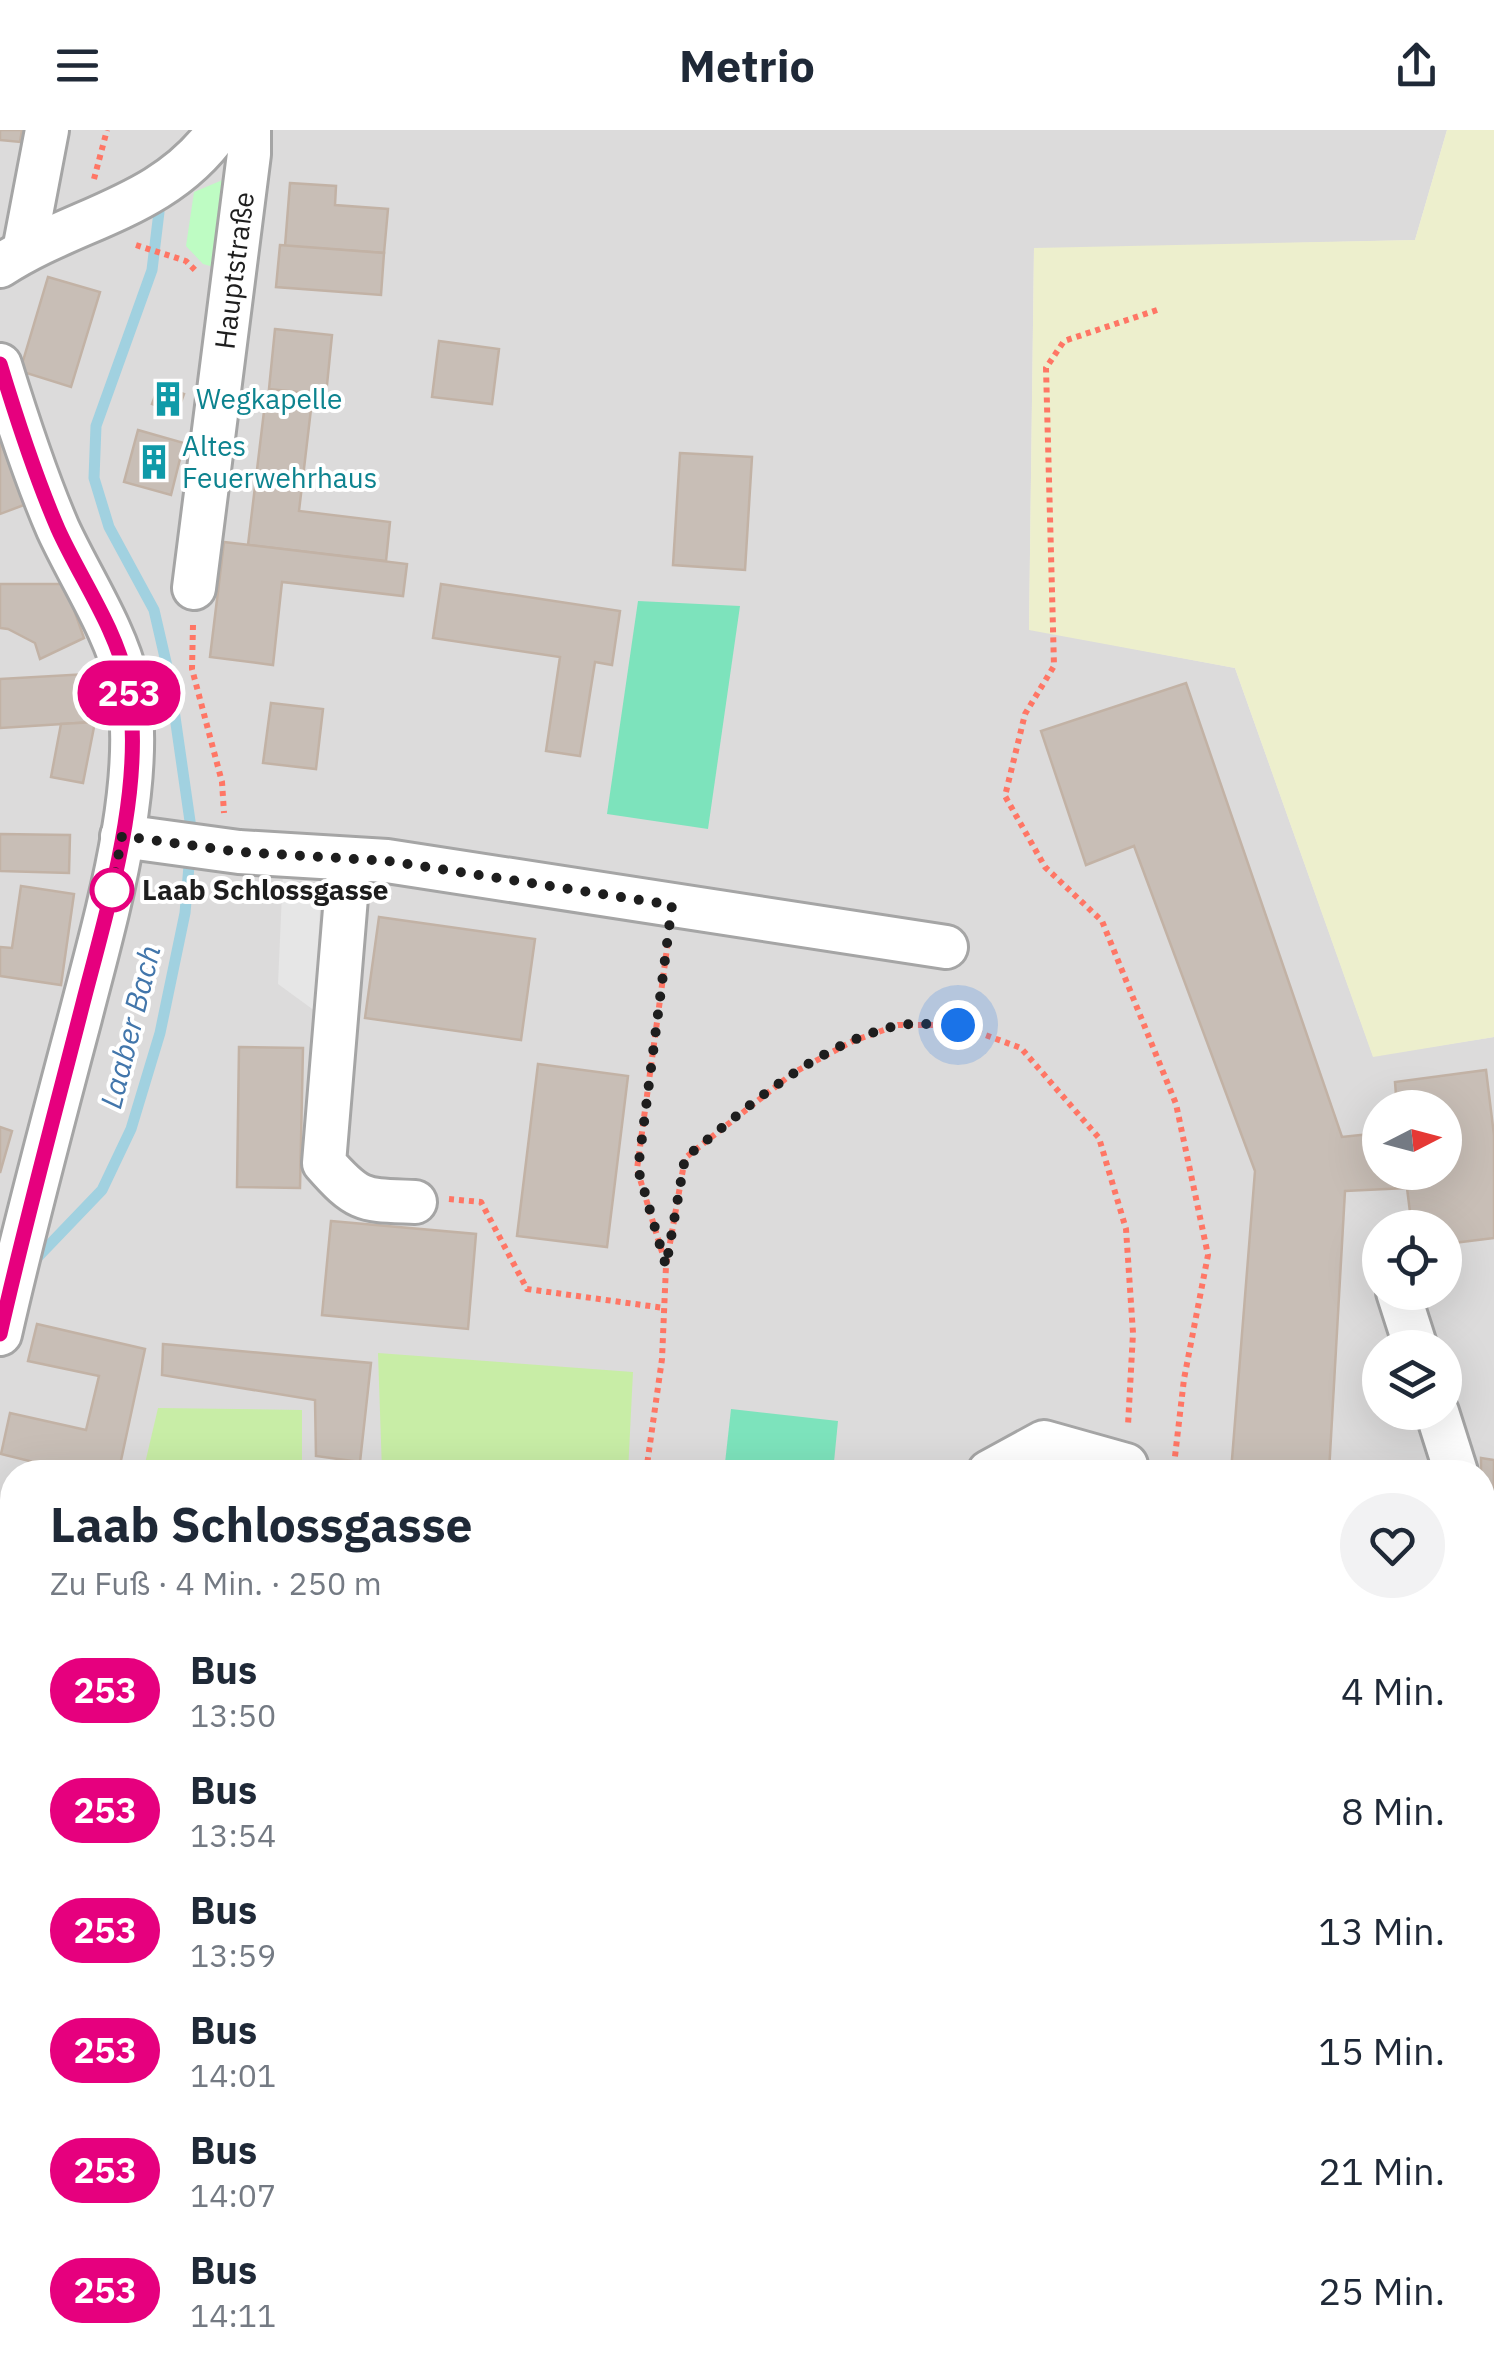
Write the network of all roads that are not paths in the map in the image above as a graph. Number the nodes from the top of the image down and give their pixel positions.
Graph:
1 (47, 130) edge
2 (219, 130) edge
3 (248, 130) edge
4 (12, 258) edge
5 (0, 364) edge
6 (194, 588) road end
7 (122, 836) junction
8 (348, 860) junction
9 (946, 947) dead end
10 (415, 1202) road end
11 (0, 1334) edge
12 (1443, 1430) edge
13 (1012, 1460) edge
14 (1105, 1460) edge
15 (1452, 1460) edge

1 - 4 street
2 - 4 street
3 - 6 street, Hauptstraße
5 - 7 street
7 - 8 street
7 - 11 street
8 - 9 street
8 - 10 street
12 - 15 street
13 - 14 street

